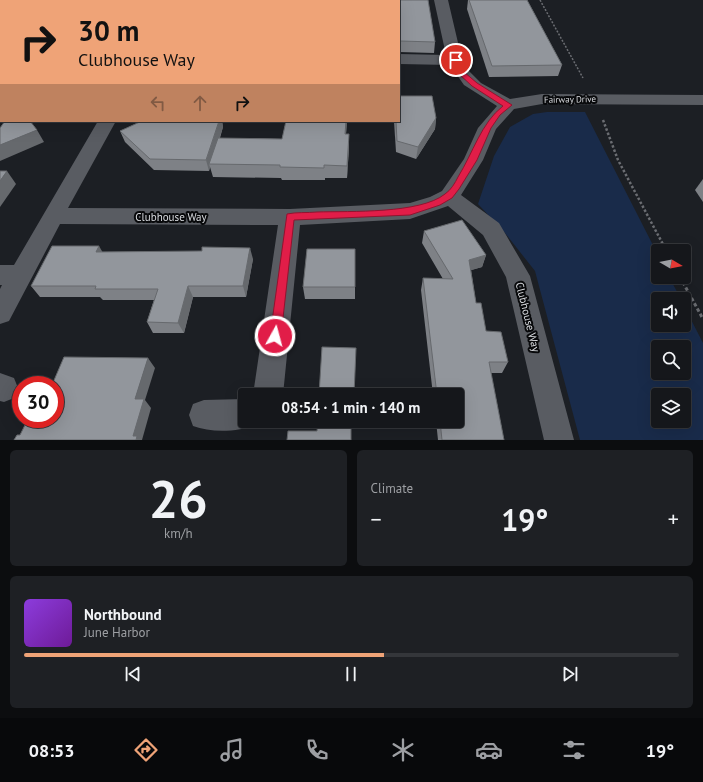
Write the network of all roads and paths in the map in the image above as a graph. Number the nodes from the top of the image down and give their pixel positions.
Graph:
1 (441, 0) edge
2 (540, 0) edge
3 (400, 59) edge
4 (456, 60) junction
5 (593, 99) junction
6 (703, 100) edge
7 (508, 105) junction
8 (106, 122) edge
9 (449, 196) junction
10 (53, 216) junction
11 (290, 217) junction
12 (662, 244) edge
13 (11, 275) edge
14 (684, 284) edge
15 (0, 313) edge
16 (703, 319) edge
17 (269, 388) edge
18 (238, 414) edge
19 (204, 415) dead end
20 (558, 440) edge

1 - 4 street
2 - 5 path
3 - 4 street
4 - 7 street
5 - 6 street, Fairway Drive
5 - 7 street, Fairway Drive
5 - 12 path
7 - 9 street, Clubhouse Way
8 - 10 street
9 - 11 street, Clubhouse Way
9 - 20 street, Clubhouse Way
10 - 11 street, Clubhouse Way
10 - 13 street
11 - 17 street
13 - 15 street
14 - 16 path
18 - 19 street

